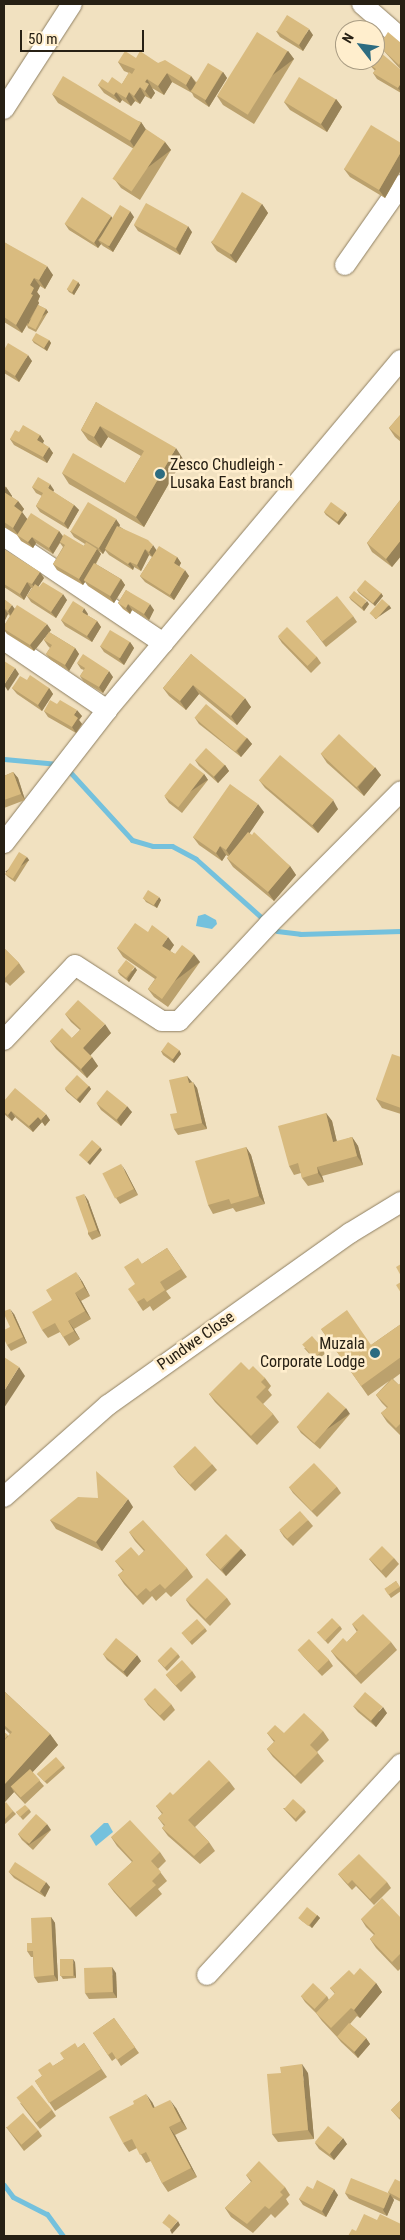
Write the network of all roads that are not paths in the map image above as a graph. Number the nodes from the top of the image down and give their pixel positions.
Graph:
1 (362, 4) edge
2 (67, 6) edge
3 (401, 38) edge
4 (4, 109) edge
5 (401, 185) edge
6 (345, 265) dead end
7 (401, 360) edge
8 (4, 536) edge
9 (4, 640) edge
10 (163, 643) junction
11 (107, 710) junction
12 (401, 791) edge
13 (7, 833) edge
14 (4, 1040) edge
15 (401, 1202) edge
16 (4, 1498) edge
17 (401, 1764) edge
18 (207, 1975) dead end

1 - 3 street
2 - 4 street
5 - 6 street
7 - 10 street
8 - 10 street
9 - 11 street
10 - 11 street
11 - 13 street
12 - 14 street
15 - 16 street, Pundwe Close
17 - 18 street

